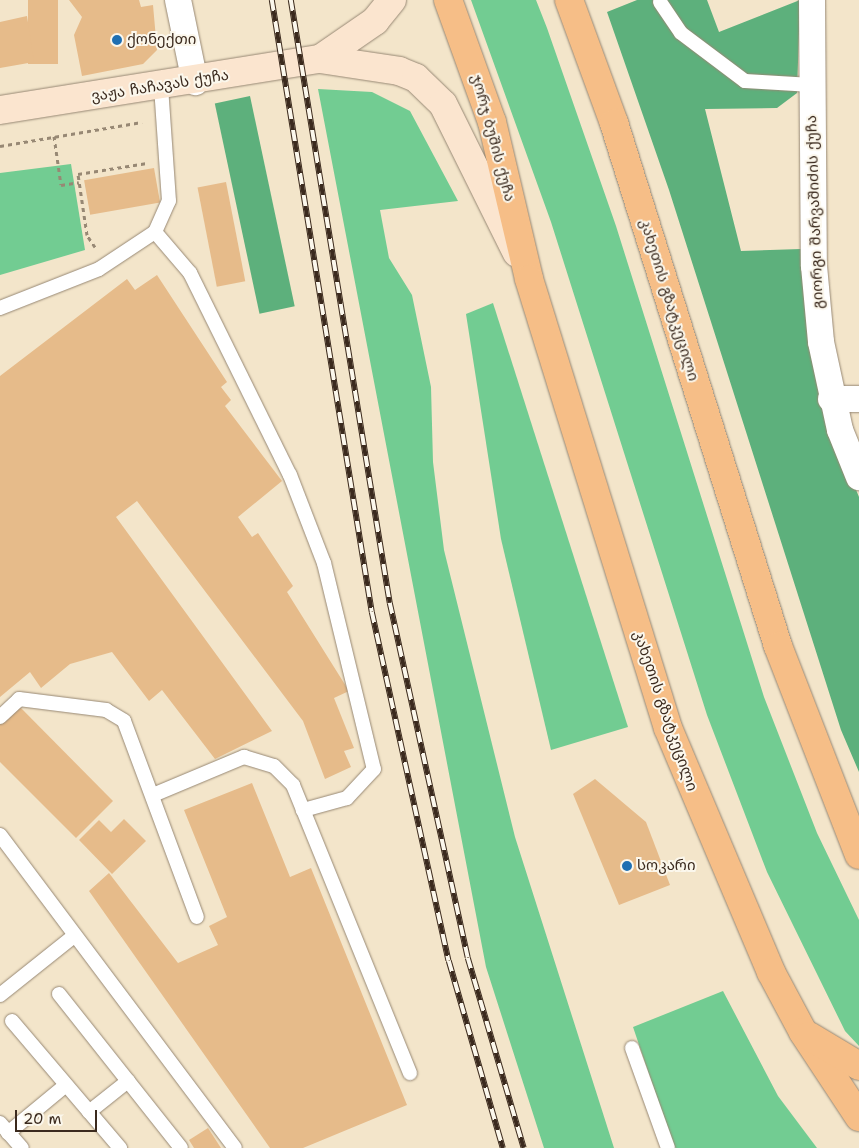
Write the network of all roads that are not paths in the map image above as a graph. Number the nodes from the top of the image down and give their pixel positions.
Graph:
1 (178, 0) edge
2 (392, 0) edge
3 (448, 0) edge
4 (570, 0) edge
5 (812, 0) edge
6 (660, 2) dead end
7 (320, 59) junction
8 (195, 82) junction
9 (812, 85) junction
10 (161, 88) junction
11 (0, 110) edge
12 (155, 232) junction
13 (529, 279) junction
14 (0, 308) edge
15 (831, 399) junction
16 (859, 399) edge
17 (859, 477) edge
18 (0, 717) edge
19 (153, 795) junction
20 (303, 810) junction
21 (3, 844) edge
22 (859, 855) edge
23 (197, 917) dead end
24 (74, 936) junction
25 (59, 994) dead end
26 (0, 995) edge
27 (12, 1022) dead end
28 (803, 1032) junction
29 (632, 1048) dead end
30 (859, 1066) edge
31 (410, 1073) dead end
32 (128, 1081) junction
33 (66, 1085) junction
34 (89, 1112) junction
35 (859, 1117) edge
36 (4, 1128) edge
37 (22, 1148) edge
38 (120, 1148) edge
39 (181, 1148) edge
40 (236, 1148) edge
41 (668, 1148) edge

1 - 8 street
2 - 7 main road, ვაჟა ჩაჩავას ქუჩა
3 - 13 highway, ჯორჯ ბუშის ქუჩა
4 - 22 highway, კახეთის გზატკეცილი
5 - 9 street, გიორგი შარვაშიძის ქუჩა
6 - 9 lane
7 - 8 main road, ვაჟა ჩაჩავას ქუჩა
7 - 13 main road, ვაჟა ჩაჩავას ქუჩა
8 - 10 main road, ვაჟა ჩაჩავას ქუჩა
9 - 15 street, გიორგი შარვაშიძის ქუჩა
10 - 11 main road, ვაჟა ჩაჩავას ქუჩა
10 - 12 lane
12 - 14 lane
12 - 20 lane
13 - 28 highway, კახეთის გზატკეცილი
15 - 16 street
15 - 17 street, გიორგი შარვაშიძის ქუჩა
18 - 19 lane
19 - 20 lane
19 - 23 lane
20 - 31 lane
21 - 24 lane
24 - 26 lane
24 - 40 lane
25 - 32 lane
27 - 33 lane
28 - 30 highway
28 - 35 highway, კახეთის გზატკეცილი
29 - 41 lane
32 - 34 lane
32 - 39 lane
33 - 34 lane
33 - 36 lane
34 - 38 lane
36 - 37 lane

